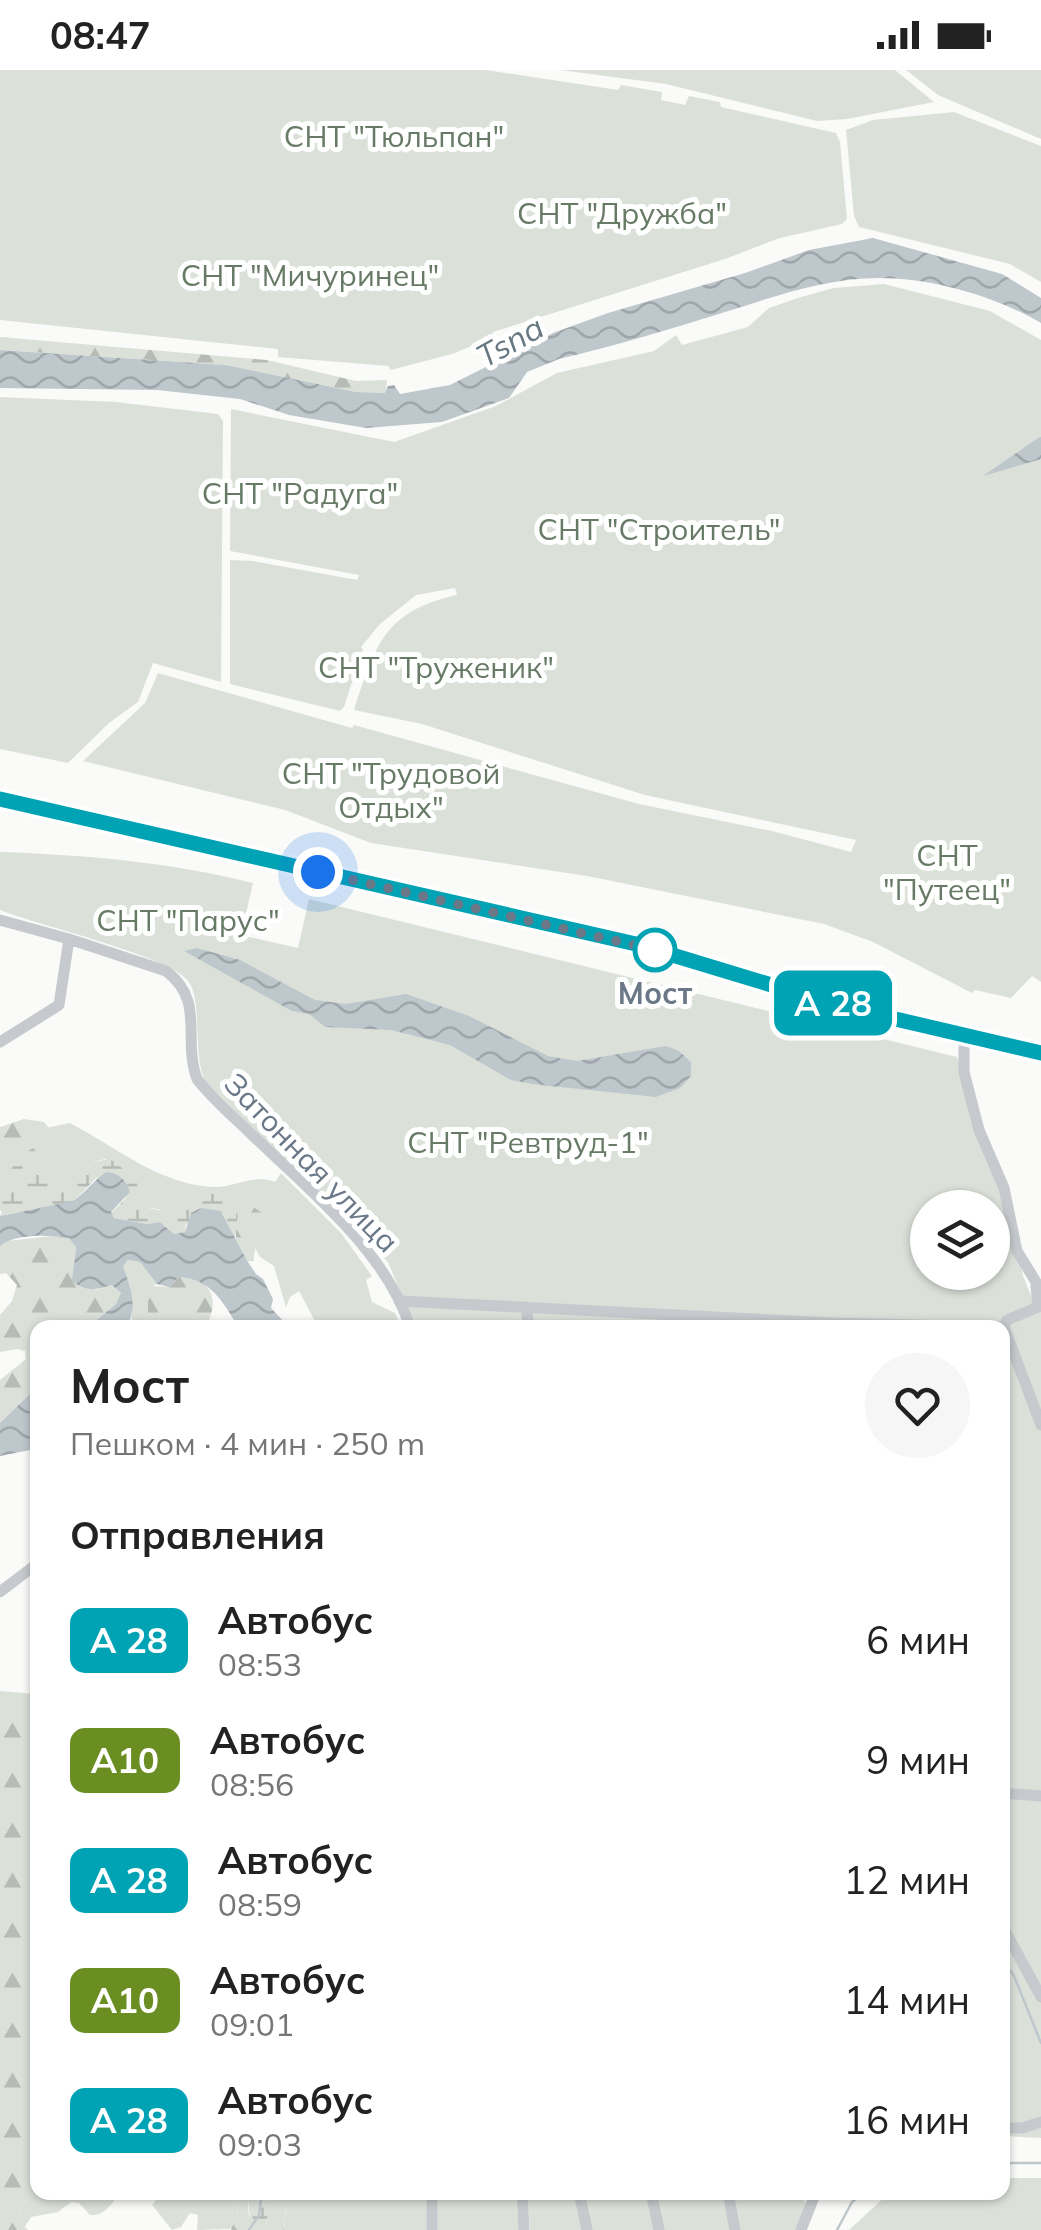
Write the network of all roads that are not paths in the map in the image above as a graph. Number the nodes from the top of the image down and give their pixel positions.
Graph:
1 (0, 800) edge
2 (0, 920) edge
3 (69, 938) junction
4 (964, 1036) junction
5 (0, 1042) edge
6 (1041, 1053) edge
7 (1039, 1288) edge
8 (400, 1300) junction
9 (526, 1307) junction
10 (407, 1320) edge
11 (528, 1320) edge
12 (753, 1320) edge
13 (1007, 1320) edge
14 (1010, 1343) edge
15 (1041, 1425) edge
16 (30, 1569) edge
17 (0, 1592) edge
18 (1010, 1794) edge
19 (1041, 1796) edge
20 (1010, 1940) edge
21 (1041, 1997) edge
22 (1041, 2122) edge
23 (1010, 2128) edge
24 (432, 2200) edge
25 (522, 2200) edge
26 (581, 2200) edge
27 (654, 2200) edge
28 (730, 2200) edge
29 (813, 2200) edge
30 (432, 2230) edge
31 (524, 2230) edge
32 (587, 2230) edge
33 (660, 2230) edge
34 (736, 2230) edge
35 (800, 2230) edge

1 - 4 main road
2 - 3 street, Затонная улица
3 - 5 street
3 - 8 street, Затонная улица
4 - 6 main road
4 - 7 street
7 - 13 street
8 - 9 street
8 - 10 street, Затонная улица
9 - 11 street
9 - 12 street
14 - 15 street
16 - 17 street
18 - 19 street
20 - 21 street
22 - 23 street
24 - 30 street
25 - 31 street
26 - 32 street
27 - 33 street
28 - 34 street
29 - 35 street

